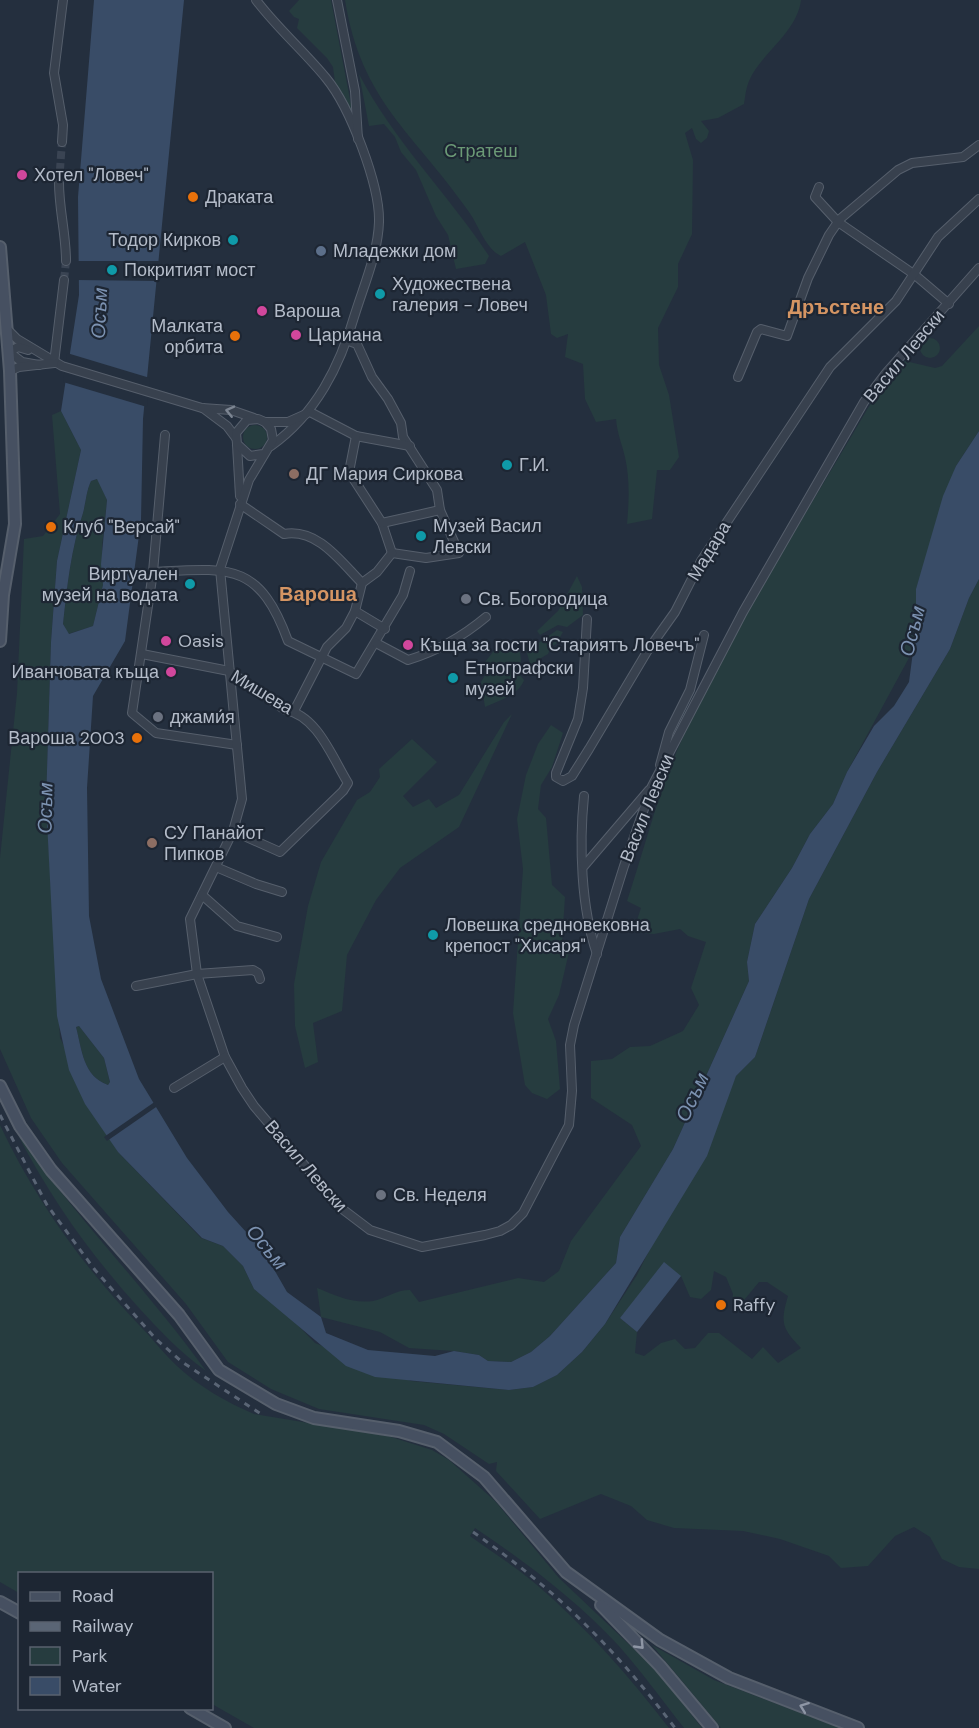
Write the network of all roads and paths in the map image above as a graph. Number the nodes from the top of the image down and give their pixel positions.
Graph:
1 (63, 0) edge
2 (256, 0) edge
3 (337, 0) edge
4 (358, 141) junction
5 (62, 142) tunnel mouth
6 (979, 145) edge
7 (59, 183) tunnel mouth
8 (819, 187) dead end
9 (979, 199) edge
10 (838, 222) junction
11 (0, 246) edge
12 (66, 261) tunnel mouth
13 (979, 268) edge
14 (915, 275) junction
15 (64, 280) tunnel mouth
16 (949, 304) junction
17 (7, 329) junction
18 (346, 340) junction
19 (9, 352) junction
20 (41, 355) junction
21 (39, 364) junction
22 (58, 364) junction
23 (10, 371) junction
24 (738, 376) dead end
25 (202, 408) junction
26 (310, 412) junction
27 (262, 421) junction
28 (165, 435) dead end
29 (356, 435) junction
30 (236, 441) junction
31 (271, 446) junction
32 (410, 446) junction
33 (263, 454) junction
34 (240, 504) junction
35 (440, 510) junction
36 (382, 523) junction
37 (392, 553) junction
38 (220, 569) junction
39 (410, 571) dead end
40 (153, 572) junction
41 (362, 583) junction
42 (355, 611) junction
43 (486, 617) dead end
44 (586, 619) dead end
45 (385, 629) junction
46 (704, 635) dead end
47 (0, 641) edge
48 (376, 643) junction
49 (142, 654) junction
50 (323, 657) junction
51 (229, 671) junction
52 (294, 711) junction
53 (237, 745) junction
54 (652, 786) junction
55 (584, 796) dead end
56 (233, 831) junction
57 (584, 866) junction
58 (216, 867) junction
59 (282, 892) dead end
60 (202, 895) junction
61 (277, 937) dead end
62 (597, 954) junction
63 (198, 974) junction
64 (260, 979) dead end
65 (136, 986) dead end
66 (225, 1057) junction
67 (0, 1086) edge
68 (174, 1088) dead end
69 (585, 1588) junction
70 (0, 1602) edge
71 (18, 1612) edge
72 (194, 1710) edge
73 (225, 1728) edge
74 (712, 1728) edge
75 (858, 1728) edge

1 - 5 street
2 - 4 street
3 - 4 street
4 - 18 street
6 - 10 street
7 - 12 street
8 - 10 street
9 - 14 street, Мадара
10 - 14 street
10 - 24 street
11 - 17 street
13 - 16 street, Васил Левски
14 - 16 street
14 - 44 street, Мадара
15 - 22 street
16 - 54 street, Васил Левски
17 - 19 street
17 - 20 street
18 - 26 street
18 - 32 street
19 - 20 street
19 - 21 street
19 - 23 street
20 - 22 street
21 - 22 street
21 - 23 street
22 - 25 street
23 - 47 street
27 -> 25 street
25 - 30 street
26 - 27 street
26 - 29 street
26 - 31 street
27 - 30 street
27 - 31 street
28 - 40 street
29 - 32 street
29 - 36 street
30 - 33 street
30 - 34 street
31 - 33 street
32 - 35 street
33 - 34 street
34 - 38 street, Васил Левски
34 - 41 street
35 - 36 street
35 - 37 street
36 - 37 street
37 - 41 street
38 - 40 street
38 - 50 street
38 - 51 street, Васил Левски
39 - 45 street
40 - 49 street
41 - 42 street
42 - 45 street
42 - 50 street
43 - 48 street
45 - 48 street
46 - 54 street
48 - 50 street
49 - 51 street, Мишева
49 - 53 street
50 - 52 street
51 - 52 street, Мишева
51 - 53 street, Васил Левски
52 - 56 street, Мишева
53 - 56 street, Васил Левски
54 - 57 street
54 - 62 street, Васил Левски
55 - 57 street
56 - 58 street, Васил Левски
57 - 62 street
58 - 59 street
58 - 60 street, Васил Левски
60 - 61 street
60 - 63 street, Васил Левски
62 - 66 street, Васил Левски
63 - 64 street
63 - 65 street
63 - 66 street, Васил Левски
66 - 68 street
67 - 69 street
69 -> 74 street
75 -> 69 street
70 - 71 street
72 - 73 street

